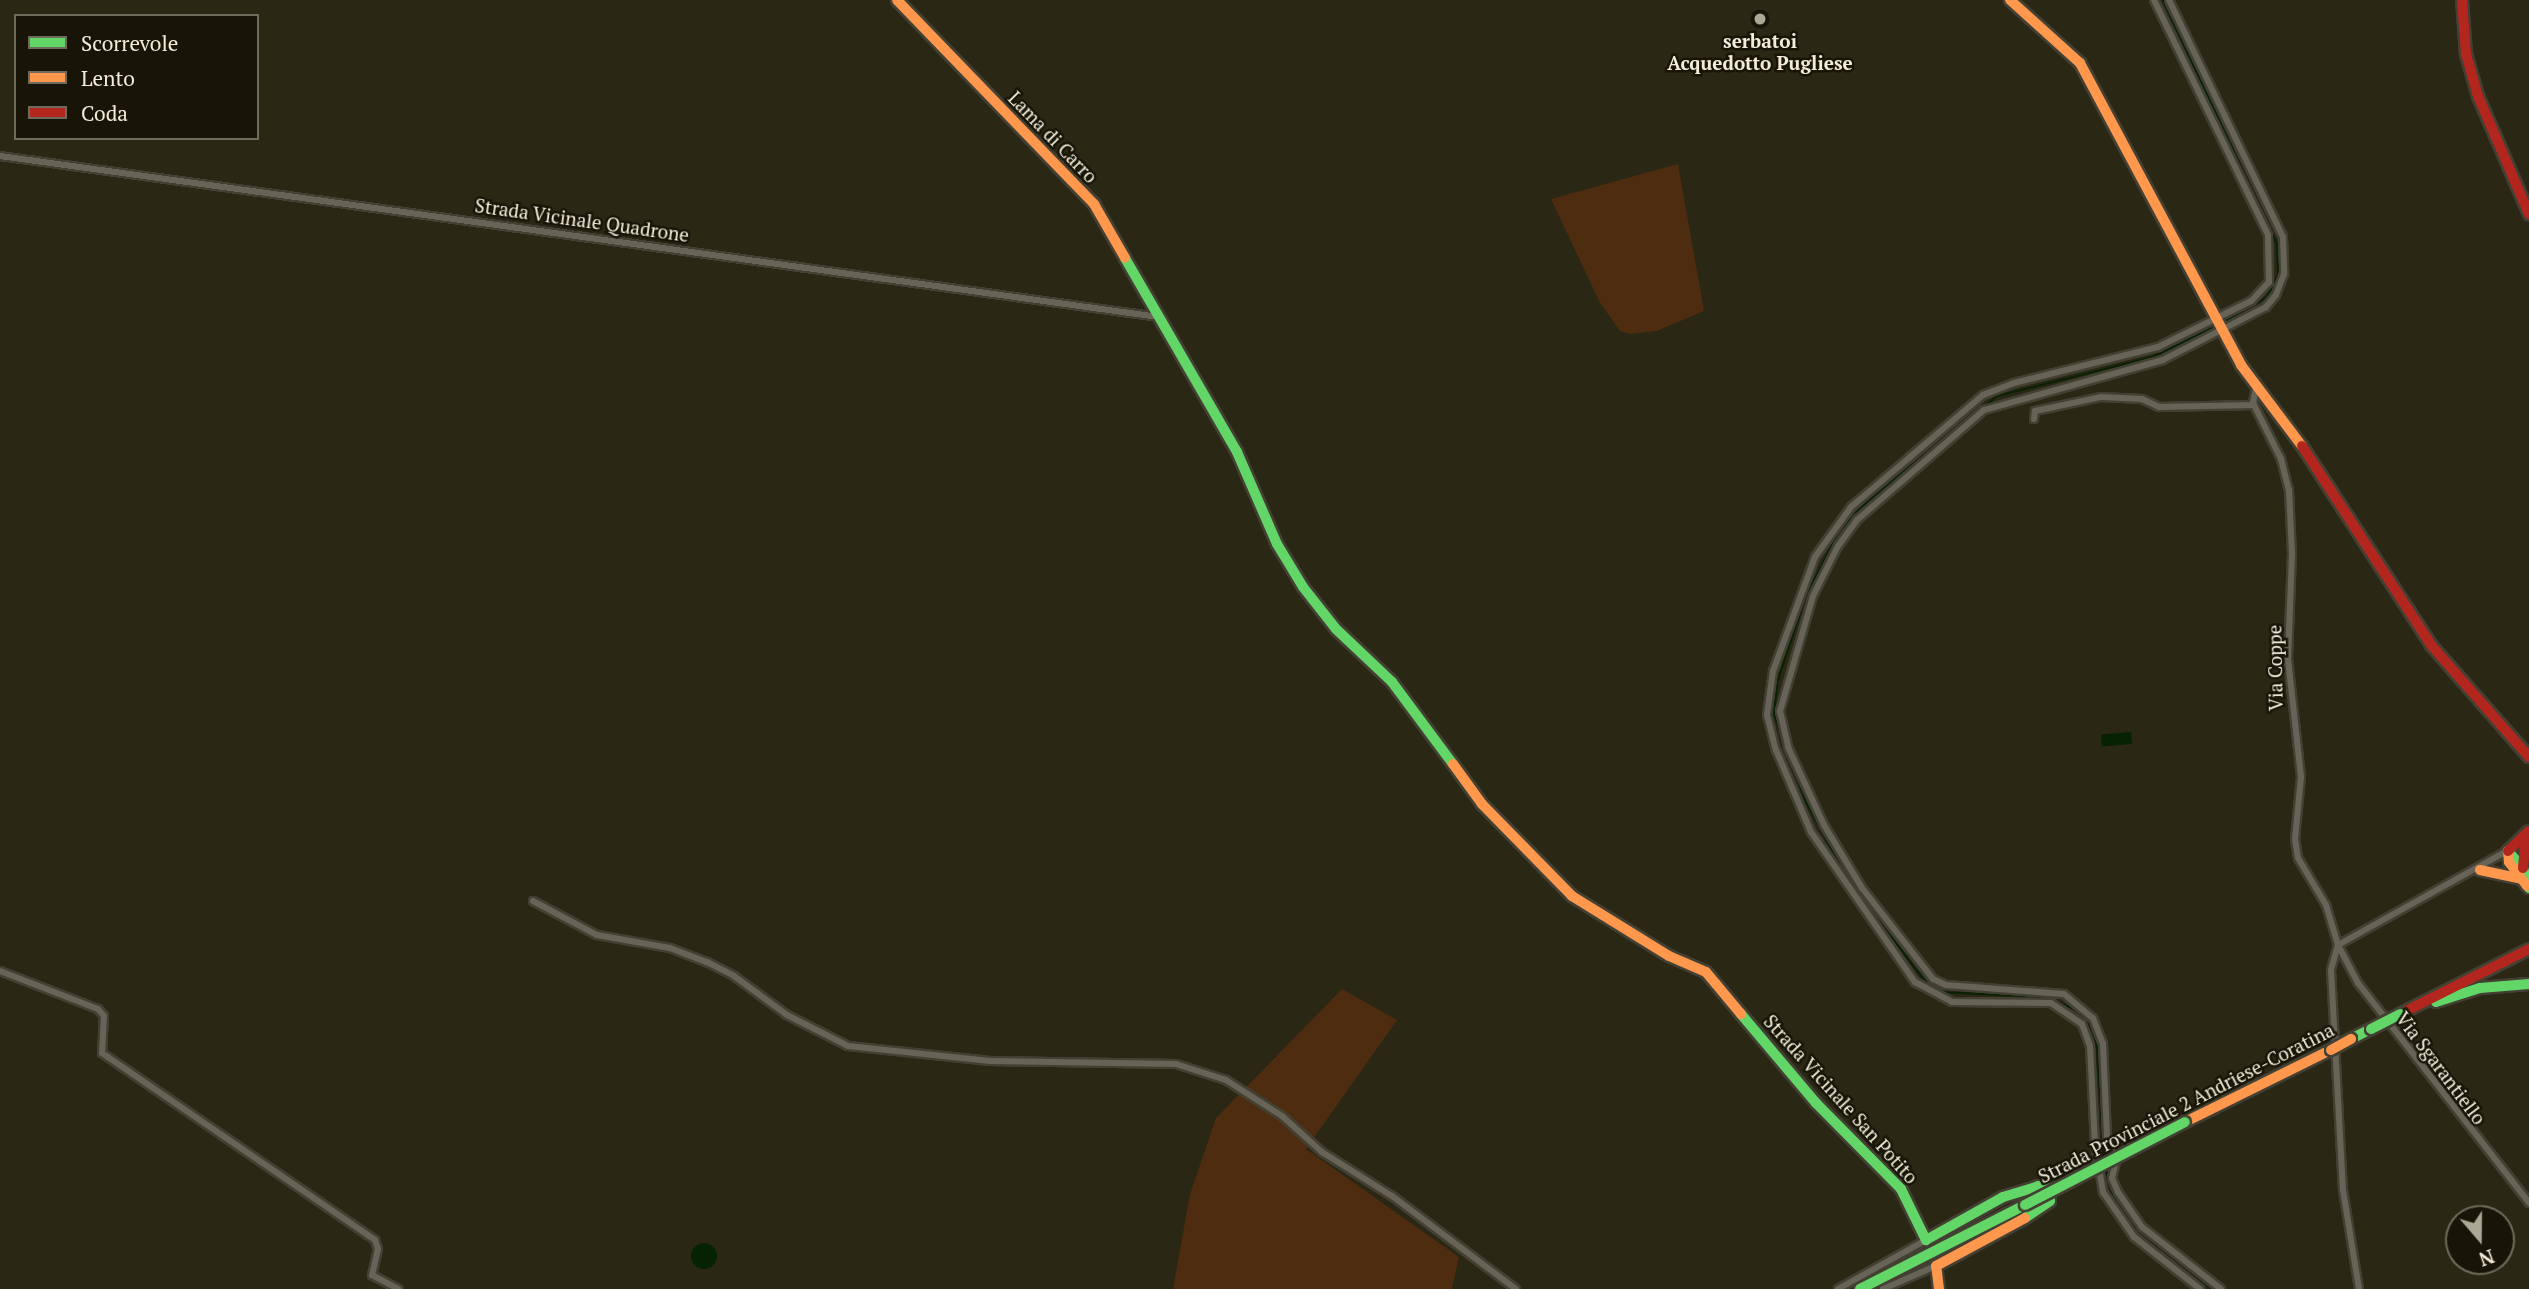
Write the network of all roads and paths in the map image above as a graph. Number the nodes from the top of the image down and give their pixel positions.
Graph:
1 (898, 0) edge
2 (2010, 0) edge
3 (2154, 0) edge
4 (2169, 0) edge
5 (2462, 0) edge
6 (2221, 107) junction
7 (2208, 112) junction
8 (0, 156) edge
9 (2529, 214) edge
10 (2269, 279) junction
11 (2282, 282) junction
12 (1159, 317) junction
13 (2218, 325) junction
14 (2063, 371) junction
15 (2066, 385) junction
16 (2256, 388) junction
17 (2254, 405) junction
18 (2034, 419) dead end
19 (1910, 457) junction
20 (1918, 467) junction
21 (1773, 671) junction
22 (1787, 676) junction
23 (2529, 754) edge
24 (1824, 825) junction
25 (1811, 832) junction
26 (2527, 833) edge
27 (2508, 851) junction
28 (2480, 870) junction
29 (2521, 873) junction
30 (2529, 888) edge
31 (533, 901) dead end
32 (2529, 938) edge
33 (1903, 942) junction
34 (2338, 945) junction
35 (2529, 949) edge
36 (1891, 950) junction
37 (2495, 966) junction
38 (0, 971) edge
39 (2529, 984) edge
40 (2029, 988) junction
41 (2028, 1001) junction
42 (2400, 1014) junction
43 (2107, 1107) junction
44 (2093, 1108) junction
45 (2529, 1203) edge
46 (1926, 1241) junction
47 (2182, 1255) junction
48 (1936, 1266) junction
49 (2173, 1267) junction
50 (398, 1289) edge
51 (1516, 1289) edge
52 (1838, 1289) edge
53 (1860, 1289) edge
54 (1883, 1289) edge
55 (1939, 1289) edge
56 (2200, 1289) edge
57 (2221, 1289) edge
58 (2360, 1289) edge

1 - 12 street, Lama di Carro
2 - 13 street
3 - 7 street
4 - 6 street
5 - 9 street
6 - 7 street
6 - 11 street
7 - 10 street
8 - 12 street, Strada Vicinale Quadrone
10 - 11 street
10 - 13 street
11 - 13 street
12 - 46 street, Strada Vicinale San Potito
13 - 14 street
13 - 15 street
13 - 16 street
14 - 15 street
14 - 19 street
15 - 20 street
16 - 17 street
16 - 23 street
17 - 18 street
17 - 34 street, Via Coppe
19 - 20 street
19 - 21 street
20 - 22 street
21 - 22 street
21 - 25 street
22 - 24 street
24 - 25 street
24 - 33 street
25 - 36 street
26 - 27 street
26 - 29 street
27 - 28 street
27 - 29 street
28 - 29 street
28 - 34 street
29 - 30 street
31 - 51 street
32 - 37 street
33 - 36 street
33 - 40 street
34 - 45 street, Via Sgarantiello
34 - 58 street
35 - 37 street, Strada Provinciale 2 Andriese-Coratina
36 - 41 street
37 - 42 street, Strada Provinciale 2 Andriese-Coratina
38 - 50 street
39 - 42 street
40 - 41 street
40 - 43 street
41 - 44 street
42 - 53 street, Strada Provinciale 2 Andriese-Coratina, bridge
43 - 44 street
43 - 47 street
44 - 49 street
46 - 48 street
46 - 52 street
47 - 49 street
47 - 57 street
48 - 54 street
48 - 55 street
49 - 56 street

